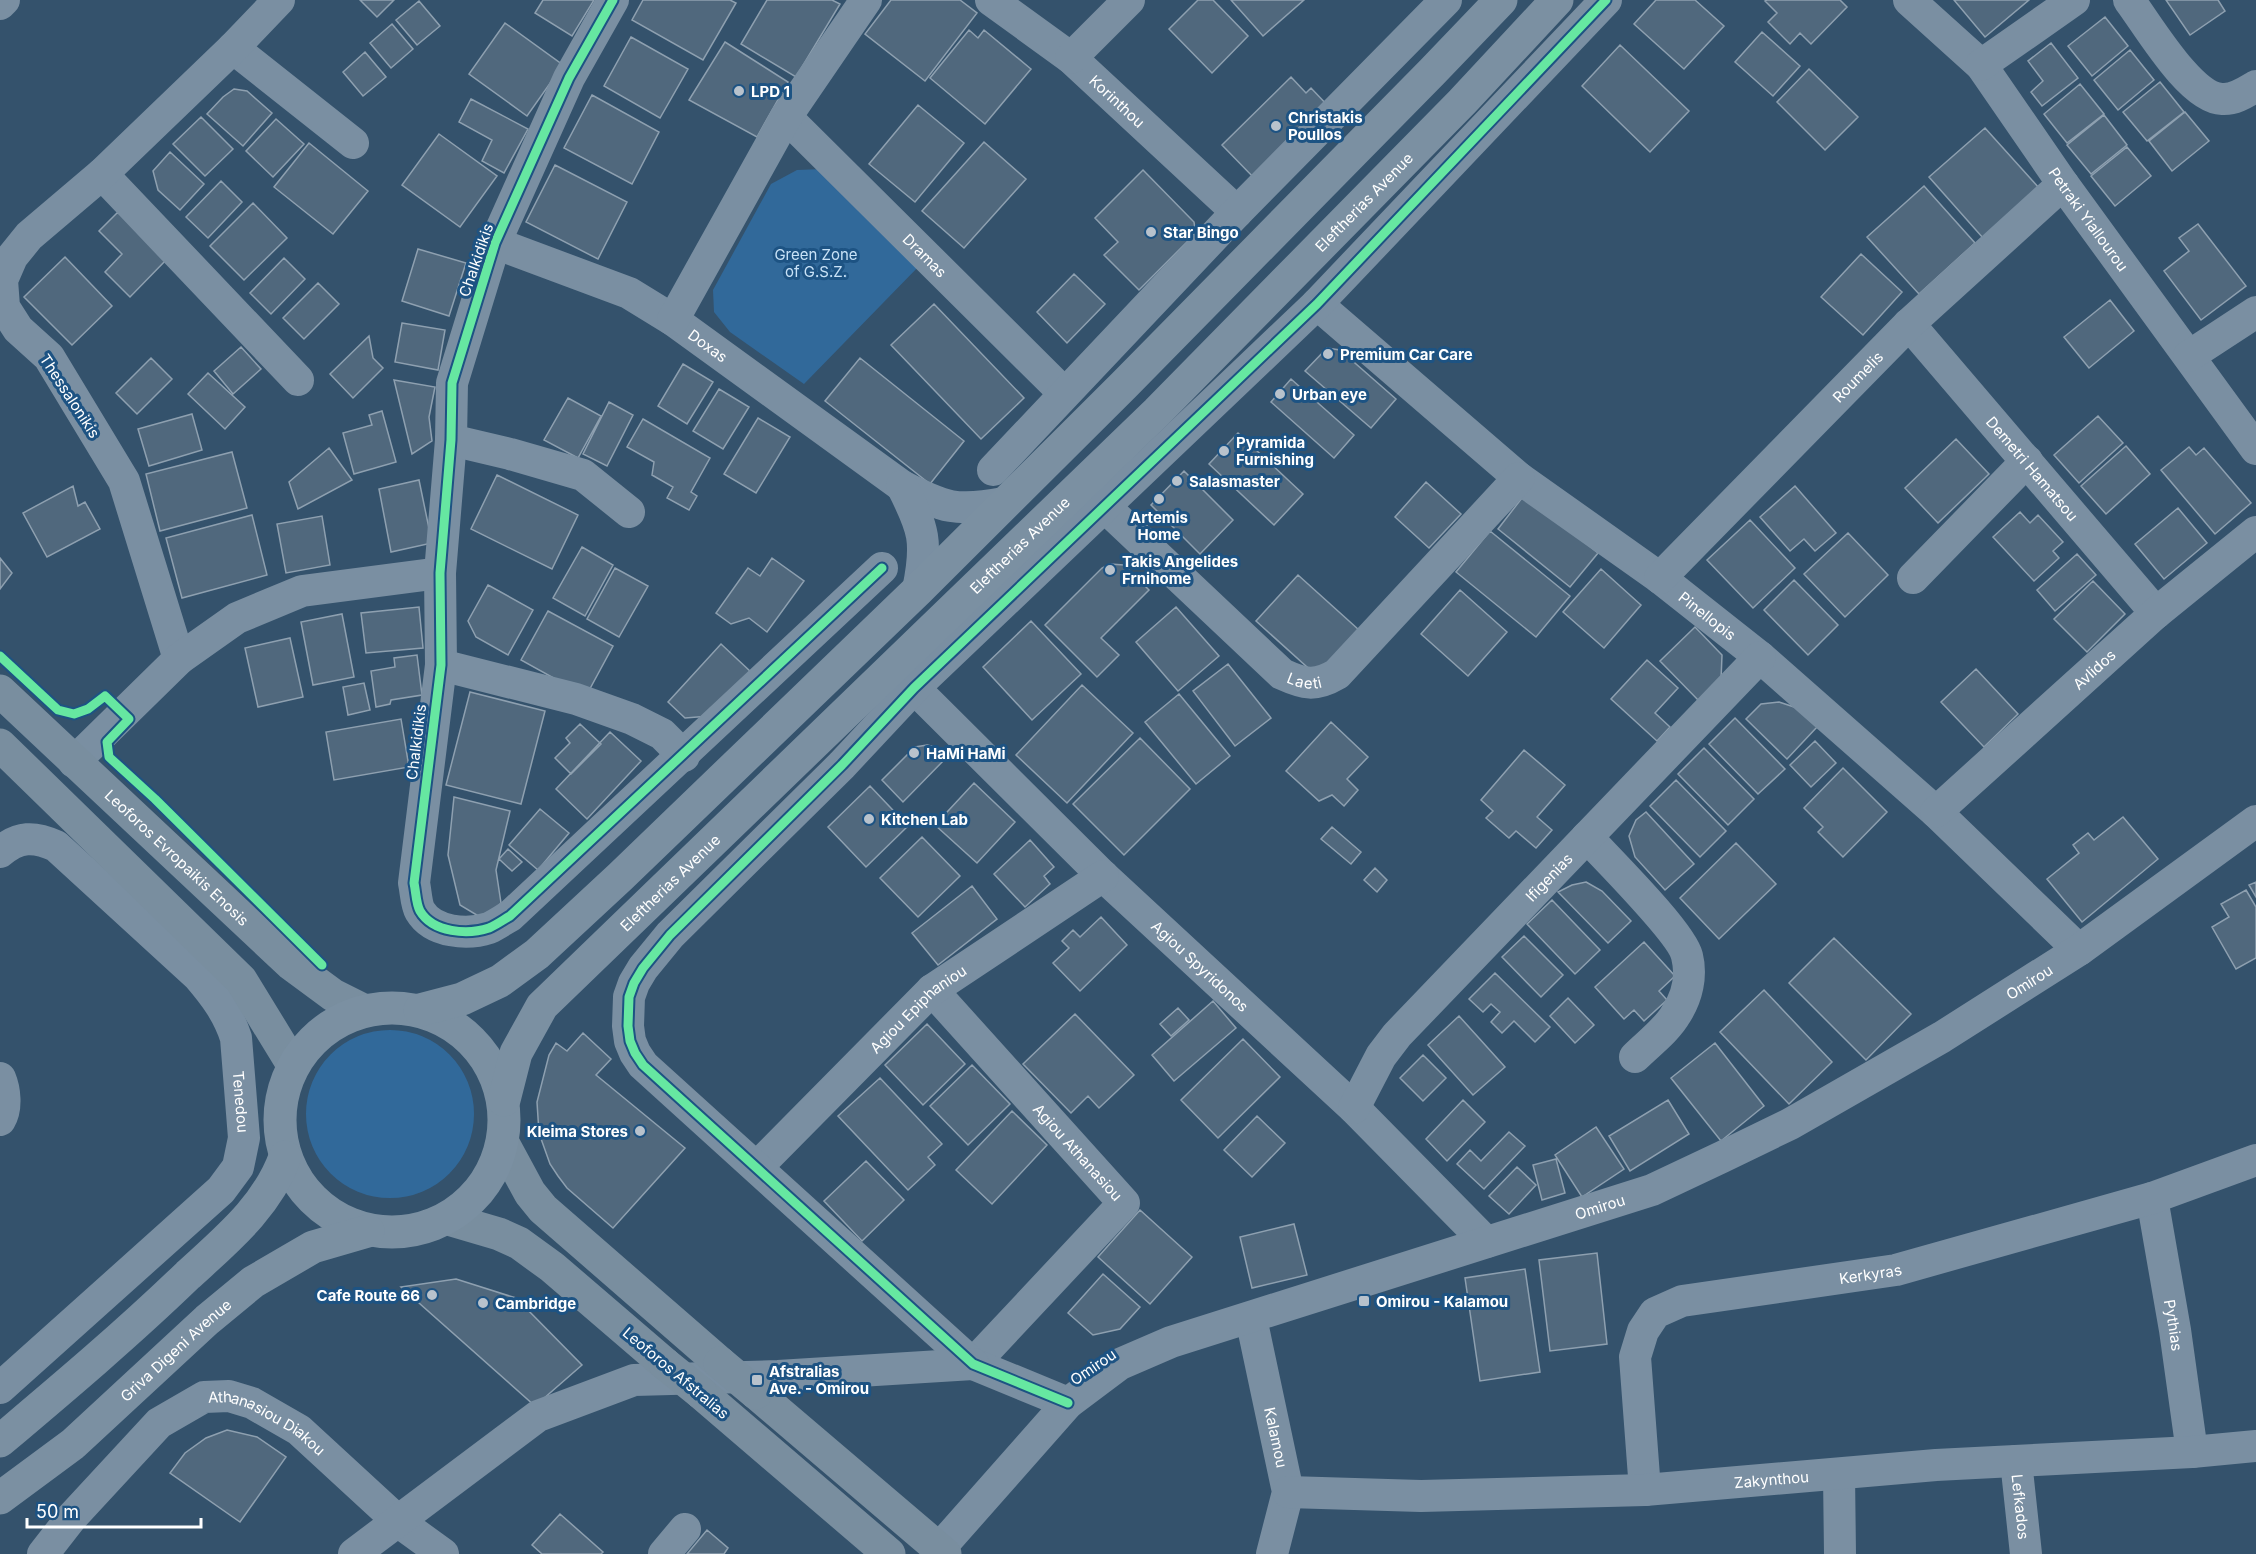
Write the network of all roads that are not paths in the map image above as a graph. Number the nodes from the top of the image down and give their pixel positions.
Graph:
1 (4, 0) edge
2 (279, 0) edge
3 (612, 0) edge
4 (866, 0) edge
5 (991, 0) edge
6 (1129, 0) edge
7 (1446, 0) edge
8 (1501, 0) edge
9 (1557, 0) edge
10 (1606, 0) edge
11 (1909, 0) edge
12 (2074, 0) edge
13 (2129, 0) edge
14 (0, 4) edge
15 (233, 48) junction
16 (1071, 58) junction
17 (1981, 65) junction
18 (2256, 86) edge
19 (786, 117) junction
20 (353, 143) dead end
21 (102, 174) junction
22 (2063, 184) junction
23 (1237, 212) junction
24 (495, 243) junction
25 (1317, 304) junction
26 (2256, 312) edge
27 (673, 320) junction
28 (1909, 324) junction
29 (2188, 356) junction
30 (298, 380) dead end
31 (1064, 393) junction
32 (451, 440) junction
33 (2256, 449) edge
34 (2027, 462) junction
35 (993, 470) dead end
36 (1519, 478) junction
37 (902, 486) junction
38 (1004, 503) junction
39 (1105, 507) junction
40 (628, 512) dead end
41 (2256, 532) edge
42 (882, 568) dead end
43 (440, 573) junction
44 (1660, 578) junction
45 (1913, 578) dead end
46 (918, 590) junction
47 (2156, 613) junction
48 (1760, 657) junction
49 (179, 659) junction
50 (441, 665) junction
51 (914, 688) junction
52 (0, 691) edge
53 (0, 745) edge
54 (684, 756) junction
55 (74, 762) junction
56 (1936, 812) junction
57 (2256, 821) edge
58 (1587, 837) junction
59 (0, 852) edge
60 (1103, 876) junction
61 (2079, 950) junction
62 (932, 990) junction
63 (363, 1010) junction
64 (420, 1010) junction
65 (1635, 1058) dead end
66 (293, 1065) junction
67 (0, 1078) edge
68 (504, 1100) junction
69 (1354, 1108) junction
70 (0, 1120) edge
71 (503, 1143) junction
72 (285, 1157) junction
73 (2256, 1160) edge
74 (757, 1167) junction
75 (2152, 1198) junction
76 (448, 1219) junction
77 (368, 1230) junction
78 (1486, 1242) junction
79 (1251, 1318) junction
80 (973, 1364) junction
81 (0, 1388) edge
82 (1068, 1402) junction
83 (0, 1441) edge
84 (2256, 1446) edge
85 (2192, 1452) junction
86 (2016, 1461) junction
87 (1839, 1474) junction
88 (1645, 1490) junction
89 (1288, 1492) junction
90 (0, 1498) edge
91 (399, 1522) junction
92 (685, 1529) dead end
93 (942, 1552) edge
94 (43, 1554) edge
95 (354, 1554) edge
96 (443, 1554) edge
97 (664, 1554) edge
98 (889, 1554) edge
99 (1272, 1554) edge
100 (1840, 1554) edge
101 (2026, 1554) edge

1 - 14 street
2 - 15 street, Thessalonikis
3 - 24 street, Chalkidikis
4 - 19 street
5 - 16 street, Korinthou
6 - 16 street
7 - 23 street
8 - 38 highway
9 - 68 highway, Eleftherias Avenue
10 - 25 street
11 - 17 street, Petraki Yiallourou
12 - 17 street
13 - 18 street
15 - 20 street
15 - 21 street, Thessalonikis
16 - 23 street, Korinthou
17 - 22 street, Petraki Yiallourou
19 - 27 street
19 - 31 street, Dramas
21 - 30 street
21 - 49 street, Thessalonikis
22 - 28 street, Roumelis
22 - 29 street, Petraki Yiallourou
23 - 31 street
24 - 27 street, Doxas
24 - 32 street, Chalkidikis
25 - 36 street, Pinellopis
25 - 39 street
26 - 29 street
27 - 37 street, Doxas
28 - 34 street, Demetri Hamatsou
28 - 44 street, Roumelis
29 - 33 street, Petraki Yiallourou
31 - 35 street
32 - 40 street
32 - 43 street, Chalkidikis
34 - 45 street
34 - 47 street, Demetri Hamatsou
36 - 39 street, Laeti
36 - 44 street, Pinellopis
37 - 38 street, Doxas
37 - 46 street, Doxas
38 - 46 highway
39 - 51 street
41 - 47 street, Avlidos
42 - 54 street, Chalkidikis
43 - 49 street
43 - 50 street, Chalkidikis
44 - 48 street, Pinellopis
46 - 64 highway
47 - 56 street, Avlidos
48 - 56 street, Pinellopis
48 - 58 street, Ifigenias
49 - 55 street
50 - 54 street
50 - 54 street, Chalkidikis
51 - 60 street, Agiou Spyridonos
51 - 74 street
52 - 55 main road, Leoforos Evropaikis Enosis
53 - 66 main road
55 - 63 main road, Leoforos Evropaikis Enosis
56 - 61 street, Pinellopis
57 - 61 street, Omirou
58 - 65 street
58 - 69 street, Ifigenias
59 - 81 street, Tenedou
60 - 62 street, Agiou Epiphaniou
60 - 69 street, Agiou Spyridonos
61 - 78 street, Omirou
62 - 74 street, Agiou Epiphaniou
62 - 80 street, Agiou Athanasiou
63 - 64 highway
63 - 66 highway
64 - 68 highway
66 - 72 highway
67 - 70 street
68 - 71 highway
69 - 78 street, Agiou Spyridonos
71 - 76 highway
71 - 93 main road, bridge
72 - 77 highway
72 - 83 highway
73 - 75 street, Kerkyras
74 - 80 street
75 - 85 street, Pythias
75 - 88 street, Kerkyras
76 - 77 highway
76 - 98 main road, Leoforos Afstralias, bridge
77 - 90 highway, Griva Digeni Avenue
78 - 79 street, Omirou
79 - 82 street, Omirou
79 - 89 street, Kalamou
80 - 82 street
80 - 91 street
82 - 93 street, Omirou
84 - 85 street, Zakynthou
85 - 86 street, Zakynthou
86 - 87 street, Zakynthou
86 - 101 street, Lefkados
87 - 88 street, Zakynthou
87 - 100 street
88 - 89 street, Zakynthou
89 - 99 street, Kalamou
91 - 94 street, Athanasiou Diakou
91 - 95 street
91 - 96 street, Athanasiou Diakou
92 - 97 street

